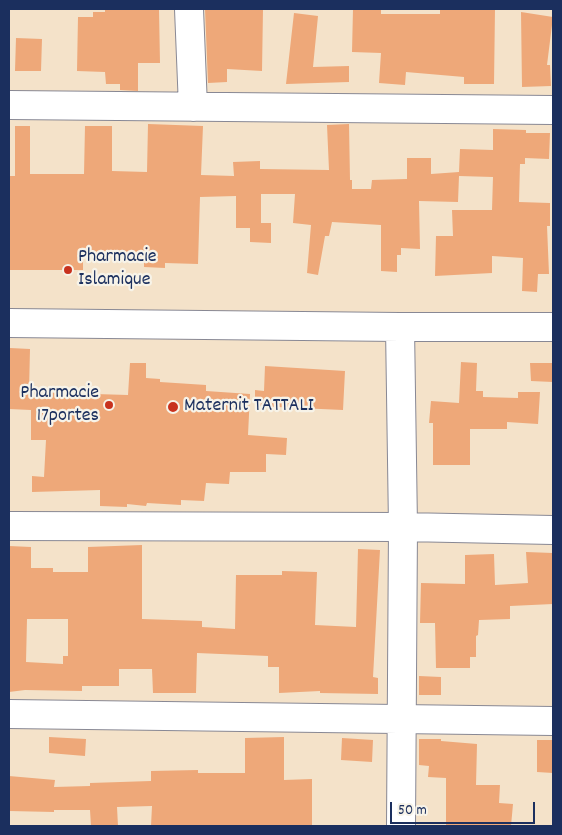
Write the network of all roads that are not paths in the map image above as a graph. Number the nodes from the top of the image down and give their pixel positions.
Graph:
1 (189, 9) edge
2 (9, 105) edge
3 (193, 107) junction
4 (553, 110) edge
5 (9, 323) edge
6 (400, 327) junction
7 (553, 327) edge
8 (9, 526) edge
9 (403, 527) junction
10 (553, 530) edge
11 (9, 714) edge
12 (402, 718) junction
13 (553, 720) edge
14 (401, 826) edge

1 - 3 street
2 - 3 street
3 - 4 street
5 - 6 street
6 - 7 street
6 - 9 street
8 - 9 street
9 - 10 street
9 - 12 street
11 - 12 street
12 - 13 street
12 - 14 street

